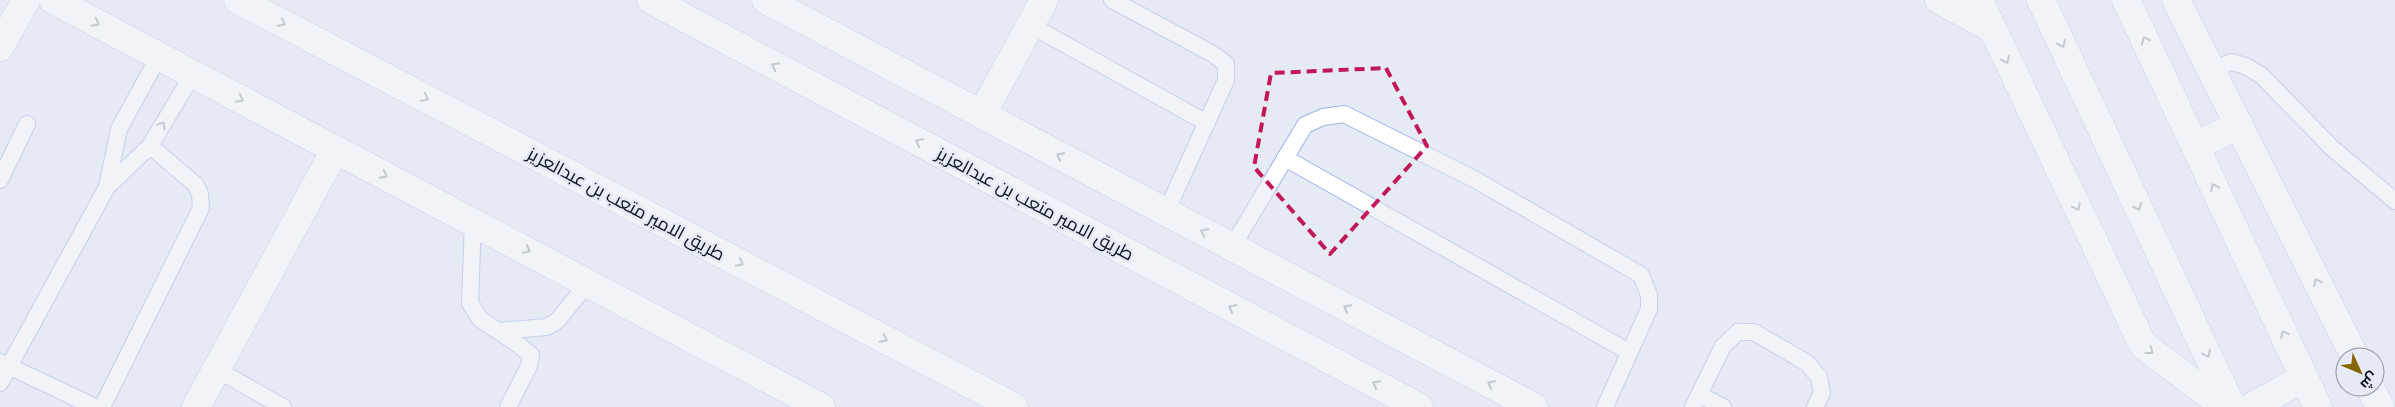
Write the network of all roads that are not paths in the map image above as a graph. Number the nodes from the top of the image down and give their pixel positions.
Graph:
1 (26, 0) edge
2 (53, 0) edge
3 (238, 0) edge
4 (651, 0) edge
5 (766, 0) edge
6 (1044, 0) edge
7 (1112, 0) edge
8 (1938, 0) edge
9 (1979, 0) edge
10 (2041, 0) edge
11 (2126, 0) edge
12 (2176, 0) edge
13 (1030, 25) junction
14 (1991, 28) junction
15 (0, 47) edge
16 (159, 56) junction
17 (2212, 70) junction
18 (193, 74) junction
19 (982, 114) junction
20 (1207, 123) junction
21 (27, 124) dead end
22 (2239, 124) junction
23 (150, 146) junction
24 (2196, 147) junction
25 (335, 150) junction
26 (1286, 158) junction
27 (0, 180) edge
28 (107, 188) junction
29 (2395, 201) edge
30 (1166, 212) junction
31 (473, 221) junction
32 (1232, 246) junction
33 (588, 283) junction
34 (498, 331) junction
35 (2350, 347) edge
36 (1629, 352) junction
37 (4, 364) edge
38 (216, 369) junction
39 (2304, 378) junction
40 (0, 383) edge
41 (1696, 401) edge
42 (95, 407) edge
43 (102, 407) edge
44 (196, 407) edge
45 (283, 407) edge
46 (508, 407) edge
47 (821, 407) edge
48 (1014, 407) edge
49 (1419, 407) edge
50 (1534, 407) edge
51 (1605, 407) edge
52 (1723, 407) edge
53 (1815, 407) edge
54 (2225, 407) edge
55 (2232, 407) edge
56 (2251, 407) edge
57 (2318, 407) edge

1 - 15 street
2 -> 16 street
3 -> 48 street, طريق الامير متعب بن عبدالعزيز
49 -> 4 street, طريق الامير متعب بن عبدالعزيز
5 - 19 street
6 - 13 street
7 - 20 lane
8 - 14 street
9 - 14 street
10 -> 55 street
24 -> 11 street
12 - 17 street
13 - 19 street
13 - 20 lane
14 -> 54 street
16 - 18 street
16 - 28 lane
17 - 22 street
17 - 29 lane
23 -> 18 lane
18 -> 25 street
30 -> 19 street
20 - 30 lane
21 - 27 lane
22 - 24 street
35 -> 22 street
23 - 28 lane
23 - 43 lane
39 -> 24 street
25 -> 31 street
25 - 38 street
26 - 32 lane
26 - 36 lane
26 - 36 lane
28 - 37 lane
32 -> 30 street
31 -> 33 street
31 - 34 lane
50 -> 32 street
33 - 34 lane
33 - 47 street
34 - 46 lane
36 - 51 lane
37 - 40 lane
37 - 42 lane
38 - 44 street
38 - 45 lane
39 - 56 street
39 - 57 street
41 - 52 lane
41 - 53 lane

